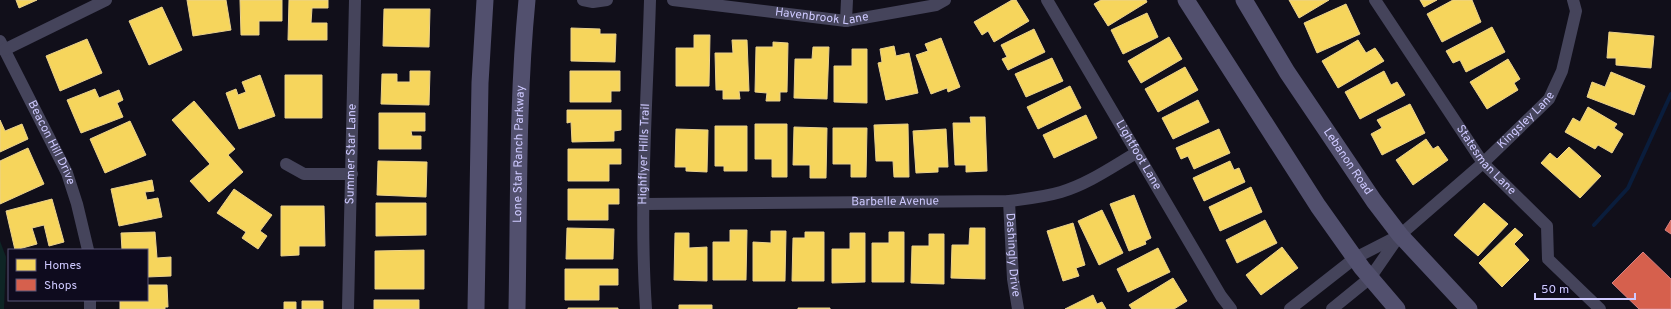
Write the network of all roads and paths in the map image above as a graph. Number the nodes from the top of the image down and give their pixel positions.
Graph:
1 (106, 0) edge
2 (355, 0) edge
3 (485, 0) edge
4 (527, 0) edge
5 (584, 0) edge
6 (607, 0) edge
7 (650, 0) edge
8 (672, 0) edge
9 (848, 0) edge
10 (944, 0) edge
11 (1047, 0) edge
12 (1186, 0) edge
13 (1244, 0) edge
14 (1375, 0) edge
15 (1574, 6) edge
16 (846, 21) junction
17 (2, 46) edge
18 (1136, 153) junction
19 (1483, 163) junction
20 (286, 164) dead end
21 (352, 174) junction
22 (1009, 201) junction
23 (643, 204) junction
24 (1400, 235) junction
25 (88, 249) edge
26 (1355, 258) junction
27 (1370, 278) junction
28 (348, 309) edge
29 (476, 309) edge
30 (517, 309) edge
31 (646, 309) edge
32 (1018, 309) edge
33 (1231, 309) edge
34 (1290, 309) edge
35 (1332, 309) edge
36 (1397, 309) edge
37 (1469, 309) edge
38 (1600, 309) edge

1 - 17 street
2 - 21 street, Summer Star Lane
3 - 29 main road
4 - 30 main road, Lone Star Ranch Parkway
5 - 6 street
7 - 23 street, Highflyer Hills Trail
8 - 16 street, Havenbrook Lane
9 - 16 street
10 - 16 street, Havenbrook Lane
11 - 18 street, Lightfoot Lane
12 - 26 main road
13 - 24 main road, Lebanon Road
14 - 19 street, Statesman Lane
15 - 19 street, Kingsley Lane
17 - 25 street, Beacon Hill Drive
18 - 22 street, Barbelle Avenue
18 - 33 street, Lightfoot Lane
19 - 24 street, Kingsley Lane
19 - 38 street, Statesman Lane
20 - 21 street
21 - 28 street, Summer Star Lane
22 - 23 street, Barbelle Avenue
22 - 32 street, Dashingly Drive
23 - 31 street, Highflyer Hills Trail
24 - 26 street, Kingsley Lane
24 - 27 street, Kingsley Lane
24 - 37 main road, Lebanon Road
26 - 27 main road
26 - 34 street, Kingsley Lane
27 - 35 street, Kingsley Lane
27 - 36 main road

